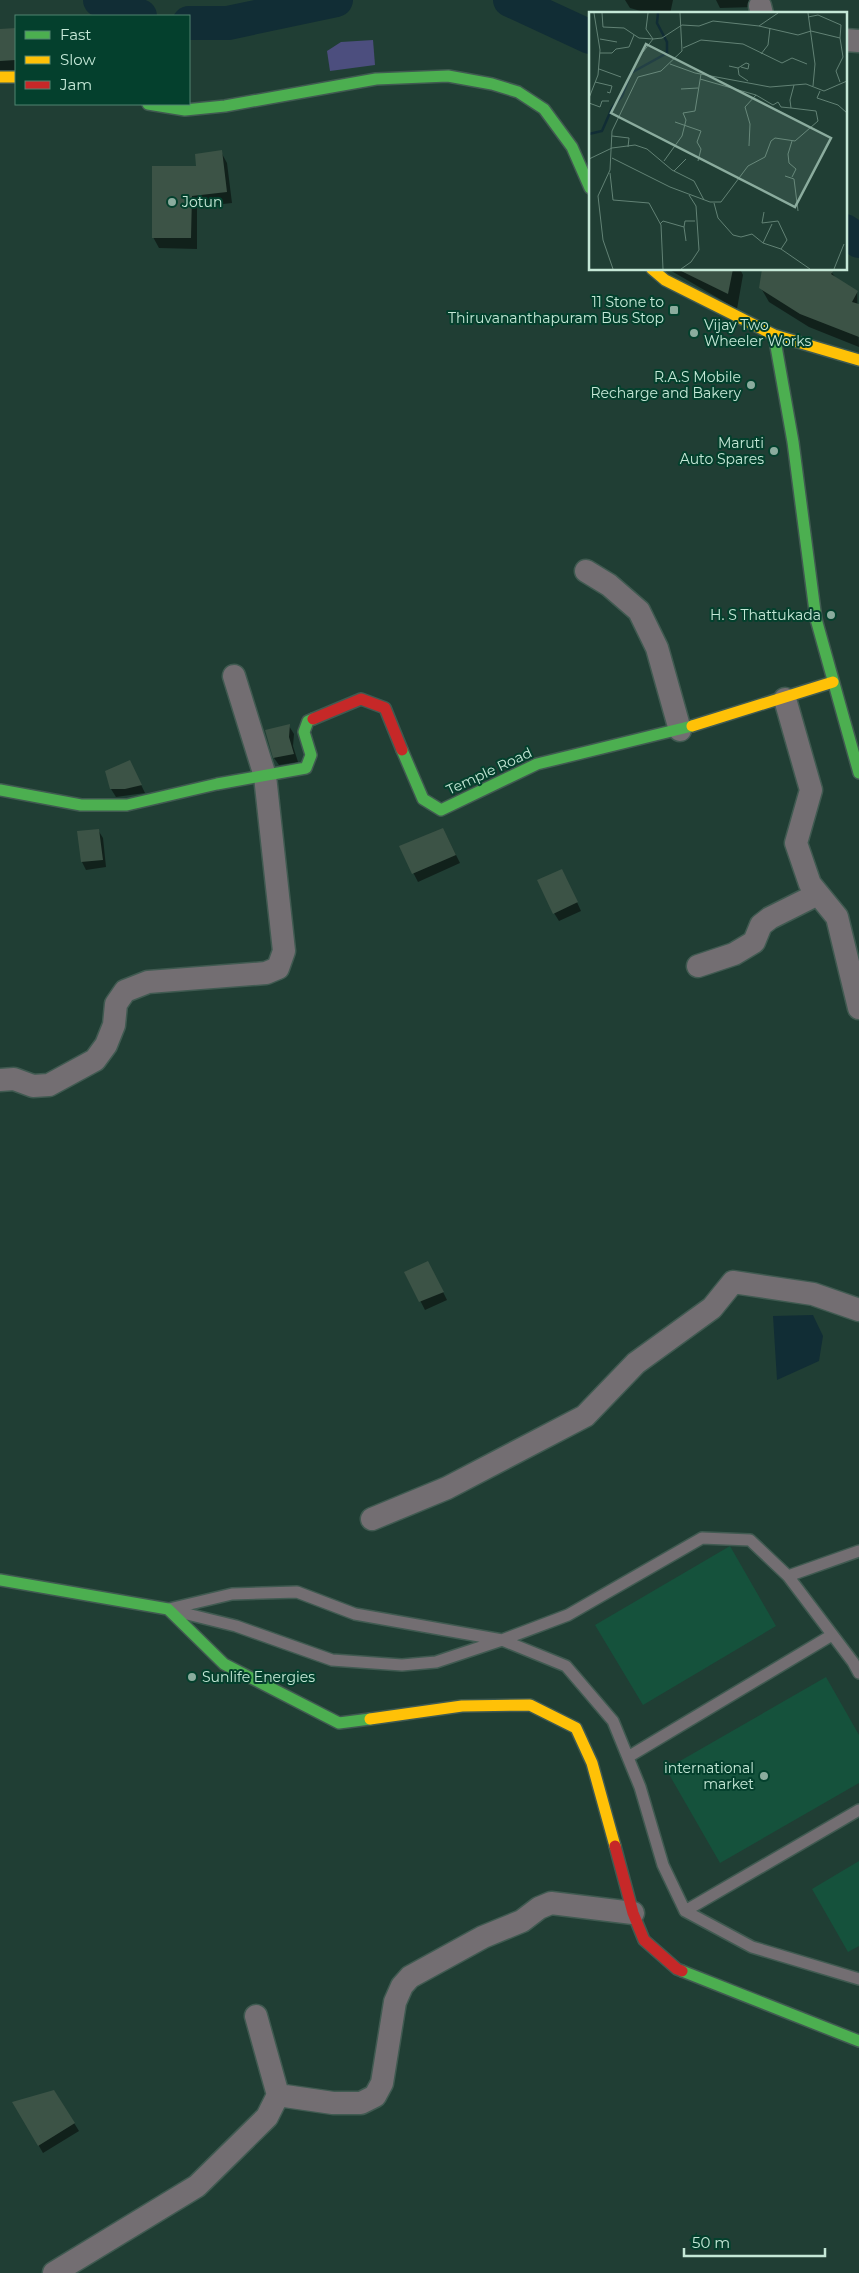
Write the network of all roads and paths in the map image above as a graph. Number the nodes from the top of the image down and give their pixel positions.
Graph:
1 (846, 40) edge
2 (859, 40) edge
3 (0, 77) edge
4 (15, 77) edge
5 (154, 105) edge
6 (589, 186) edge
7 (653, 270) edge
8 (774, 335) junction
9 (859, 360) edge
10 (586, 570) dead end
11 (234, 676) dead end
12 (834, 682) junction
13 (785, 699) junction
14 (680, 730) junction
15 (859, 773) edge
16 (265, 776) junction
17 (0, 790) edge
18 (818, 894) junction
19 (698, 966) dead end
20 (859, 1008) edge
21 (0, 1080) edge
22 (859, 1310) edge
23 (372, 1519) dead end
24 (859, 1551) edge
25 (788, 1576) junction
26 (0, 1580) edge
27 (168, 1609) junction
28 (832, 1634) junction
29 (502, 1640) junction
30 (859, 1674) edge
31 (628, 1757) junction
32 (859, 1810) edge
33 (684, 1912) junction
34 (633, 1913) junction
35 (859, 1979) edge
36 (256, 2016) dead end
37 (859, 2041) edge
38 (278, 2095) junction
39 (54, 2273) edge

1 - 2 street
3 - 4 street
5 - 6 street
7 - 8 street
8 - 9 street
8 - 12 street
10 - 14 street
11 - 16 street
12 - 13 street, Temple Road
12 - 15 street
13 - 14 street, Temple Road
13 - 18 street
14 - 16 street, Temple Road
16 - 17 street, Temple Road
16 - 21 street
18 - 19 street
18 - 20 street
22 - 23 street
24 - 25 lane
25 - 28 lane
25 - 29 lane
26 - 27 street
27 - 29 lane
27 - 29 lane
27 - 34 street
28 - 30 lane
28 - 31 lane
29 - 31 lane
31 - 33 lane
32 - 33 lane
33 - 35 lane
34 - 37 street
34 - 38 street
36 - 38 street
38 - 39 street

